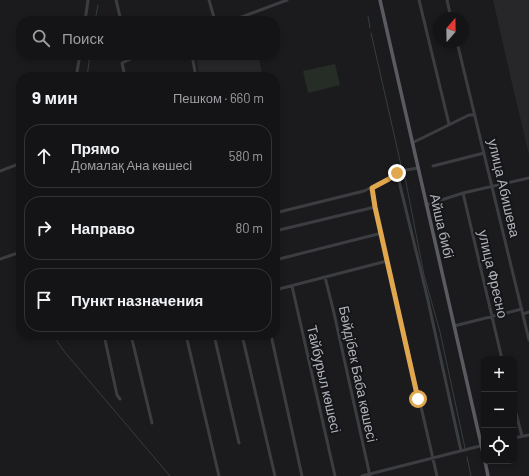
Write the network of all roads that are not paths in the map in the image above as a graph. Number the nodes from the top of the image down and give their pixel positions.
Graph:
1 (88, 0) edge
2 (116, 0) edge
3 (209, 0) edge
4 (287, 0) edge
5 (380, 0) edge
6 (419, 0) edge
7 (447, 0) edge
8 (450, 12) edge
9 (86, 16) edge
10 (120, 16) edge
11 (214, 16) edge
12 (244, 16) edge
13 (458, 48) edge
14 (79, 60) edge
15 (126, 60) edge
16 (193, 60) edge
17 (77, 72) edge
18 (124, 72) edge
19 (195, 72) edge
20 (475, 115) junction
21 (449, 124) junction
22 (412, 142) junction
23 (484, 154) junction
24 (16, 165) edge
25 (433, 166) dead end
26 (418, 168) junction
27 (0, 171) edge
28 (398, 172) junction
29 (529, 178) edge
30 (492, 187) junction
31 (372, 188) junction
32 (463, 193) junction
33 (426, 205) junction
34 (375, 207) junction
35 (280, 212) edge
36 (280, 231) edge
37 (382, 233) junction
38 (16, 254) edge
39 (0, 259) edge
40 (280, 259) edge
41 (387, 261) junction
42 (324, 278) junction
43 (292, 286) junction
44 (280, 289) edge
45 (522, 309) junction
46 (529, 312) edge
47 (523, 314) junction
48 (492, 316) junction
49 (454, 326) junction
50 (105, 340) edge
51 (132, 340) edge
52 (187, 340) edge
53 (215, 340) edge
54 (243, 340) edge
55 (272, 340) edge
56 (529, 340) edge
57 (501, 356) edge
58 (120, 399) dead end
59 (517, 417) edge
60 (152, 423) dead end
61 (529, 435) edge
62 (522, 436) junction
63 (481, 437) edge
64 (517, 437) edge
65 (239, 443) dead end
66 (481, 446) edge
67 (462, 450) junction
68 (433, 458) junction
69 (486, 464) edge
70 (370, 475) edge
71 (219, 476) edge
72 (275, 476) edge
73 (302, 476) edge
74 (335, 476) edge
75 (362, 476) edge
76 (437, 476) edge
77 (488, 476) edge

1 - 9 street
2 - 10 street
3 - 11 street
4 - 12 street
5 - 22 main road, Айша бибі
6 - 21 street
7 - 8 street
13 - 20 street, улица Абишева
14 - 17 street
15 - 18 street
16 - 19 street
20 - 21 street
20 - 23 street, улица Абишева
21 - 22 street
22 - 26 main road, Айша бибі
23 - 25 street
23 - 30 street, улица Абишева
24 - 27 street
26 - 28 street
26 - 33 main road, Айша бибі
28 - 31 street
28 - 67 street
29 - 30 street
30 - 32 street
30 - 45 street, улица Абишева
31 - 34 street
31 - 35 street
32 - 33 street
32 - 48 street, улица Фресно
33 - 49 main road, Айша бибі
34 - 36 street
34 - 37 street
37 - 40 street
37 - 41 street
38 - 39 street
41 - 42 street
41 - 68 street
42 - 43 street
42 - 70 street, Бәйдібек Баба көшесі
43 - 44 street
43 - 74 street, Тайбурыл көшесі
45 - 47 street, улица Абишева
45 - 48 street
46 - 47 street
47 - 56 street, улица Абишева
48 - 49 street
48 - 57 street, улица Фресно
49 - 63 main road, Айша бибі
50 - 58 street
51 - 60 street
52 - 71 street
53 - 65 street
54 - 72 street
55 - 73 street
59 - 62 street
61 - 62 street
62 - 64 street
66 - 67 street
67 - 68 street
68 - 70 street
68 - 76 street
69 - 77 main road
70 - 75 street

